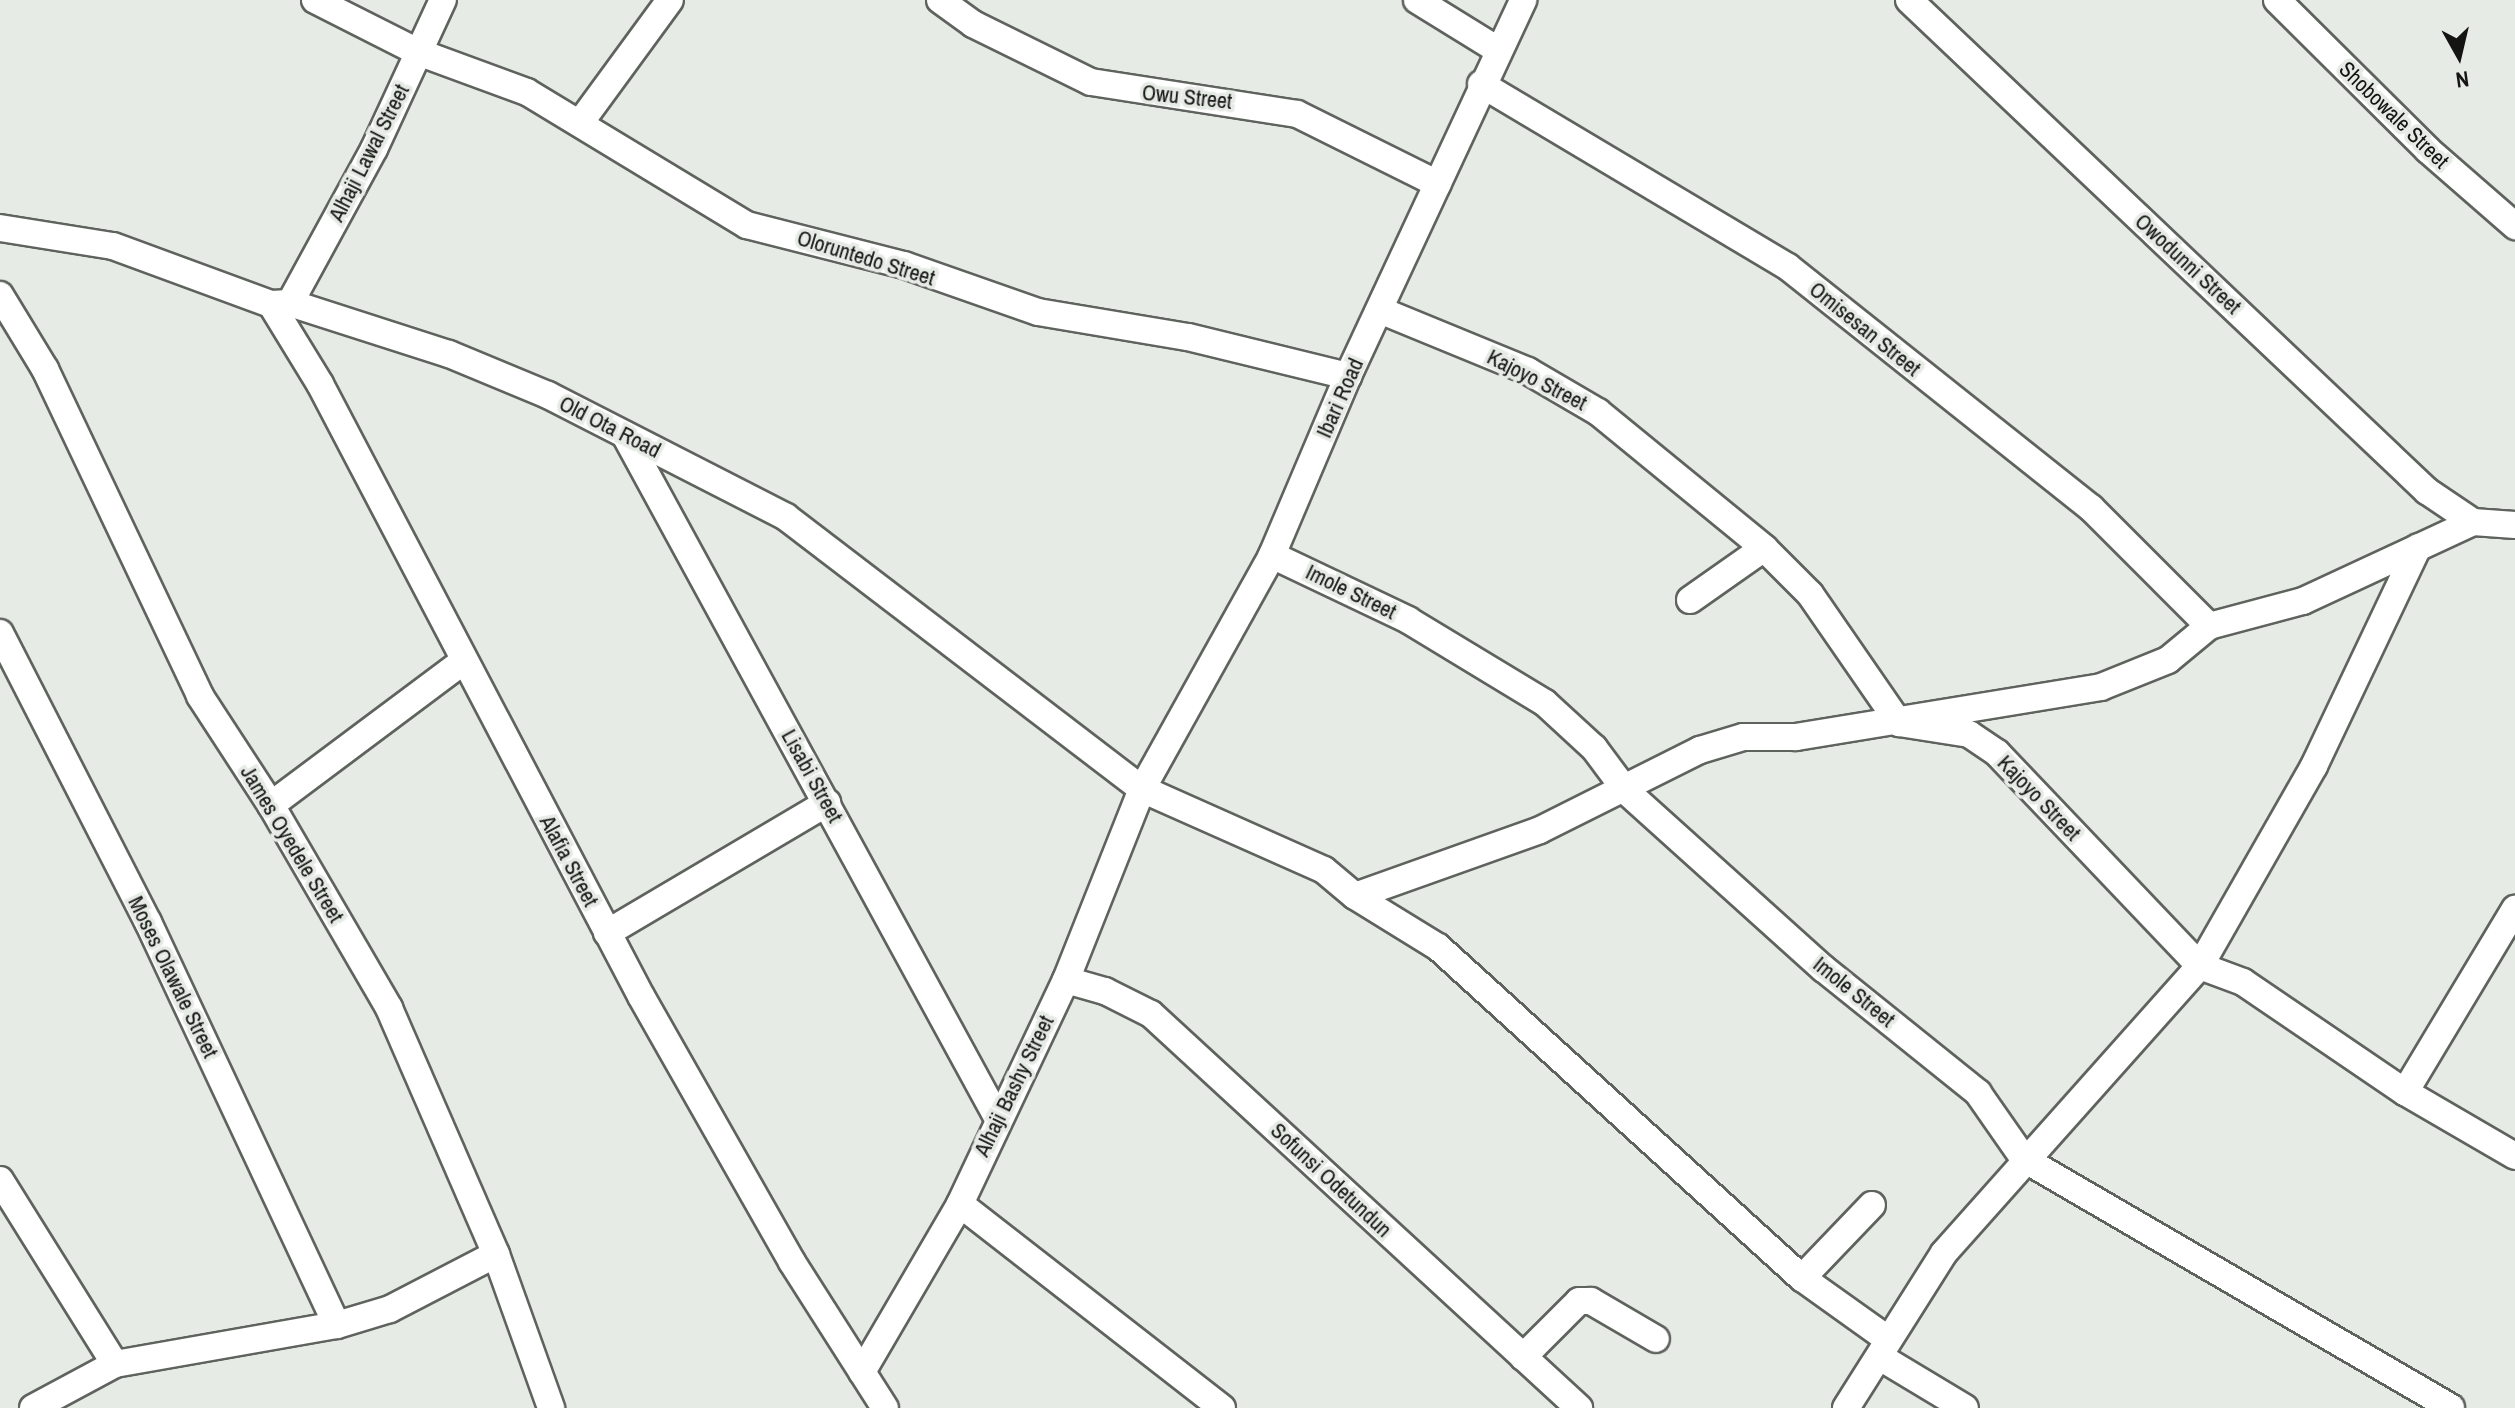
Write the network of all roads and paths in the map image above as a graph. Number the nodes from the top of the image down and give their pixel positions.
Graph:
1 (315, 0) edge
2 (443, 0) edge
3 (670, 0) edge
4 (940, 0) edge
5 (1417, 0) edge
6 (1523, 0) edge
7 (1909, 0) edge
8 (2277, 0) edge
9 (1498, 50) junction
10 (418, 52) junction
11 (1481, 84) junction
12 (580, 123) junction
13 (1438, 184) junction
14 (2515, 226) edge
15 (0, 228) edge
16 (0, 295) edge
17 (280, 304) junction
18 (1382, 311) junction
19 (1348, 376) junction
20 (625, 435) junction
21 (2473, 522) junction
22 (2515, 525) edge
23 (2418, 547) junction
24 (1764, 548) junction
25 (1272, 555) junction
26 (1690, 600) dead end
27 (2209, 626) junction
28 (0, 633) edge
29 (462, 662) junction
30 (9, 679) edge
31 (1899, 723) junction
32 (1142, 789) junction
33 (1626, 791) junction
34 (827, 803) junction
35 (271, 805) junction
36 (1355, 896) junction
37 (2515, 909) edge
38 (607, 933) junction
39 (2200, 966) junction
40 (1066, 980) junction
41 (2405, 1092) junction
42 (997, 1117) junction
43 (2515, 1156) edge
44 (2024, 1159) junction
45 (0, 1180) edge
46 (960, 1204) junction
47 (1872, 1205) dead end
48 (496, 1254) junction
49 (1802, 1278) junction
50 (337, 1325) junction
51 (1656, 1339) dead end
52 (1883, 1347) junction
53 (1523, 1357) junction
54 (115, 1364) junction
55 (862, 1372) junction
56 (33, 1408) edge
57 (551, 1408) edge
58 (885, 1408) edge
59 (1222, 1408) edge
60 (1579, 1408) edge
61 (1846, 1408) edge
62 (1965, 1408) edge
63 (2451, 1408) edge

1 - 10 street, Oloruntedo Street
2 - 10 street, Alhaji Lawal Street
3 - 12 street
4 - 13 street, Owu Street
5 - 9 street
6 - 9 street, Ibari Road
7 - 21 street, Owodunni Street
8 - 14 street, Shobowale Street
9 - 11 street, Ibari Road
10 - 12 street, Oloruntedo Street
10 - 17 street, Alhaji Lawal Street
11 - 13 street, Ibari Road
11 - 27 street, Omisesan Street
12 - 19 street, Oloruntedo Street
13 - 18 street, Ibari Road
15 - 17 street, Old Ota Road
16 - 35 street, James Oyedele Street
17 - 20 street, Old Ota Road
17 - 29 street, Alafia Street
18 - 19 street, Ibari Road
18 - 24 street, Kajoyo Street
19 - 25 street, Ibari Road
20 - 32 street, Old Ota Road
20 - 34 street, Lisabi Street
21 - 22 street
21 - 23 street
23 - 27 street
23 - 39 street
24 - 26 street
24 - 31 street, Kajoyo Street
25 - 32 street, Ibari Road
25 - 33 street, Imole Street
27 - 31 street
28 - 30 street, Moses Olawale Street
29 - 35 street
29 - 38 street, Alafia Street
30 - 50 street, Moses Olawale Street
31 - 33 street
31 - 39 street, Kajoyo Street
32 - 36 street, Old Ota Road
32 - 40 street, Alhaji Bashy Street
33 - 36 street
33 - 44 street, Imole Street
34 - 38 street
34 - 42 street, Lisabi Street
35 - 48 street, James Oyedele Street
36 - 49 street, Old Ota Road
37 - 41 street
38 - 55 street, Alafia Street
39 - 41 street, Kajoyo Street
39 - 44 street
40 - 42 street, Alhaji Bashy Street
40 - 53 street, Sofunsi Odetundun
41 - 43 street, Kajoyo Street
42 - 46 street, Alhaji Bashy Street
44 - 52 street
44 - 63 street, Imole Street
45 - 54 street
46 - 55 street, Alhaji Bashy Street
46 - 59 street
47 - 49 street
48 - 50 street
48 - 57 street, James Oyedele Street
49 - 52 street, Old Ota Road
50 - 54 street
51 - 53 street
52 - 61 street
52 - 62 street, Old Ota Road
53 - 60 street, Sofunsi Odetundun
54 - 56 street
55 - 58 street, Alafia Street

